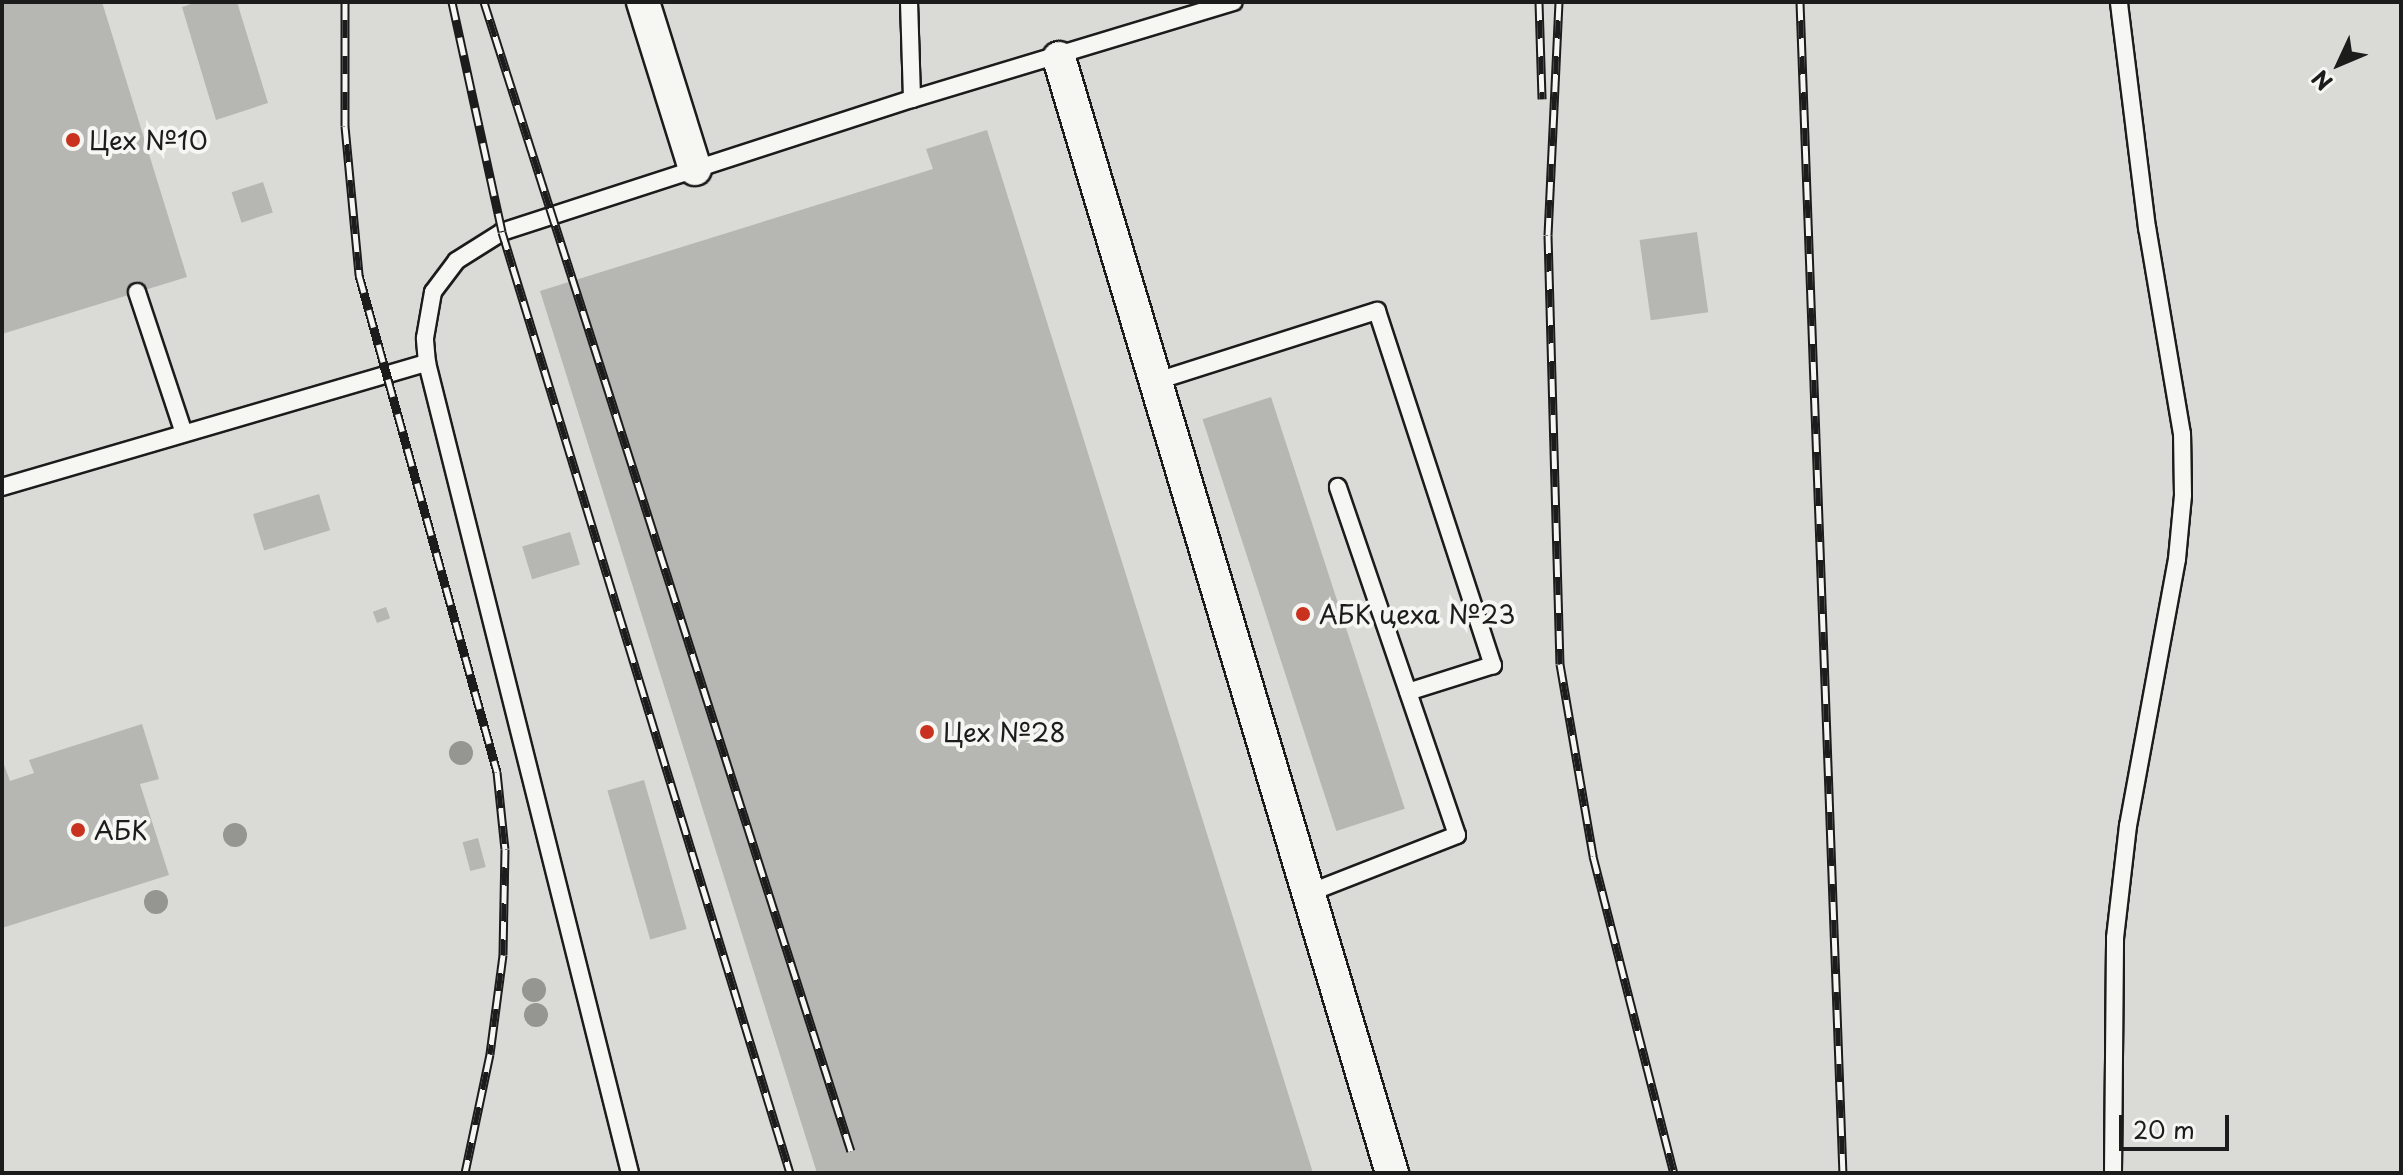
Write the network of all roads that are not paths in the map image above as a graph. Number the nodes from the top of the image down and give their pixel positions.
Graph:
1 (643, 2) edge
2 (909, 2) edge
3 (1234, 2) edge
4 (2119, 2) edge
5 (1059, 58) junction
6 (912, 99) junction
7 (695, 169) junction
8 (137, 292) dead end
9 (427, 363) junction
10 (1157, 381) junction
11 (183, 430) junction
12 (2, 487) edge
13 (1338, 487) dead end
14 (1408, 692) junction
15 (1309, 893) junction
16 (630, 1173) edge
17 (1392, 1173) edge
18 (2113, 1173) edge

1 - 7 street
2 - 6 lane
3 - 5 lane
4 - 18 lane
5 - 6 lane
5 - 10 street
6 - 7 lane
7 - 9 lane
8 - 11 lane
9 - 11 lane
9 - 16 lane
10 - 14 lane
10 - 15 street
11 - 12 lane
13 - 14 lane
14 - 15 lane
15 - 17 street

